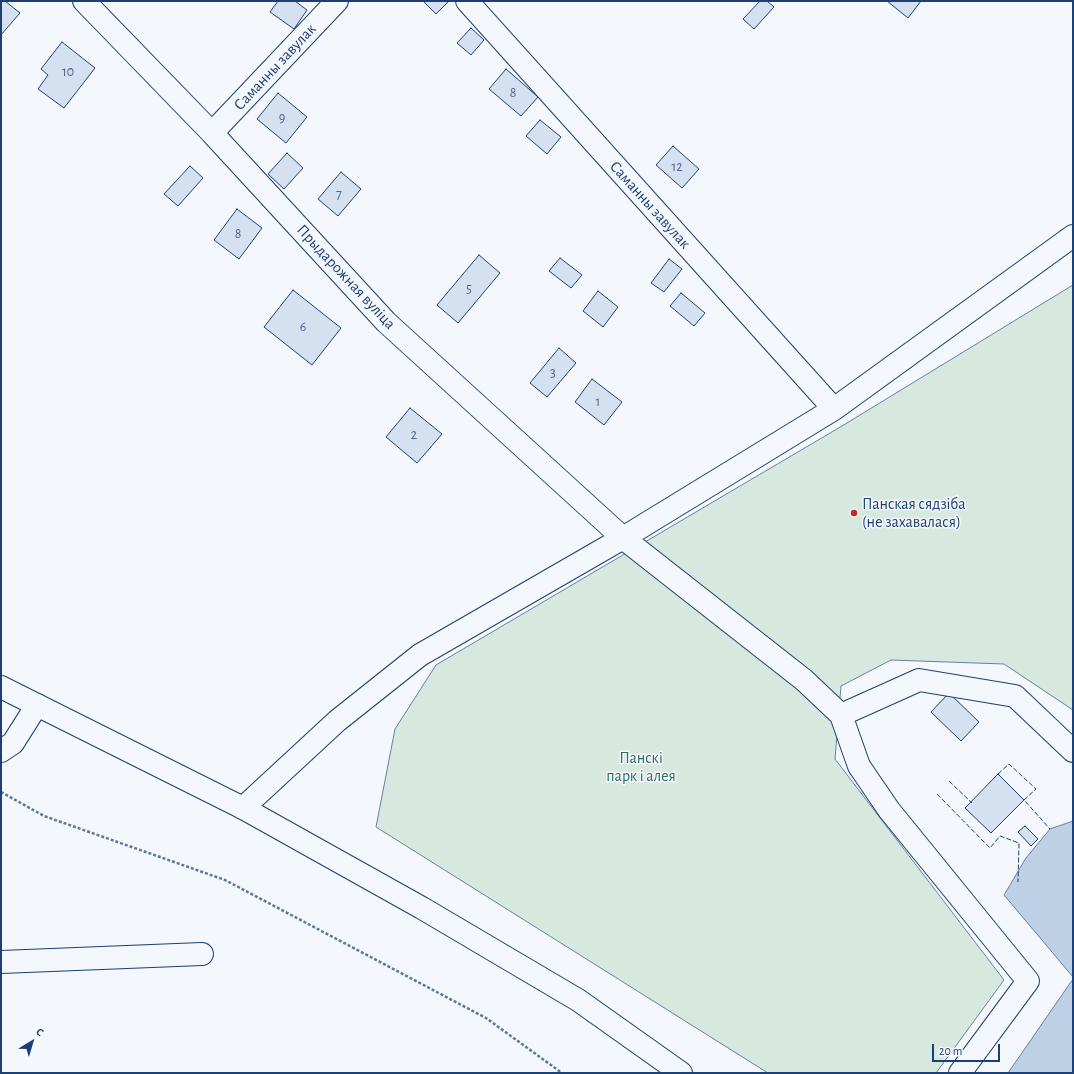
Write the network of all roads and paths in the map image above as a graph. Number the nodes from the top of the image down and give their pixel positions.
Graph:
1 (84, 1) edge
2 (337, 1) edge
3 (467, 1) edge
4 (212, 133) junction
5 (1073, 236) edge
6 (834, 409) junction
7 (623, 538) junction
8 (1, 687) edge
9 (38, 704) junction
10 (841, 715) junction
11 (1, 751) edge
12 (1073, 751) edge
13 (1, 792) edge
14 (243, 808) junction
15 (202, 954) dead end
16 (1, 962) edge
17 (562, 1073) edge
18 (681, 1073) edge
19 (960, 1073) edge

1 - 4 street, Прыдарожная вуліца
2 - 4 street, Саманны завулак
3 - 6 street, Саманны завулак
4 - 7 street, Прыдарожная вуліца
5 - 6 street
6 - 7 street
7 - 10 street, Прыдарожная вуліца
7 - 14 street
8 - 9 street
9 - 11 street
9 - 14 street
10 - 12 street
10 - 19 street
13 - 17 path
14 - 18 street
15 - 16 street

